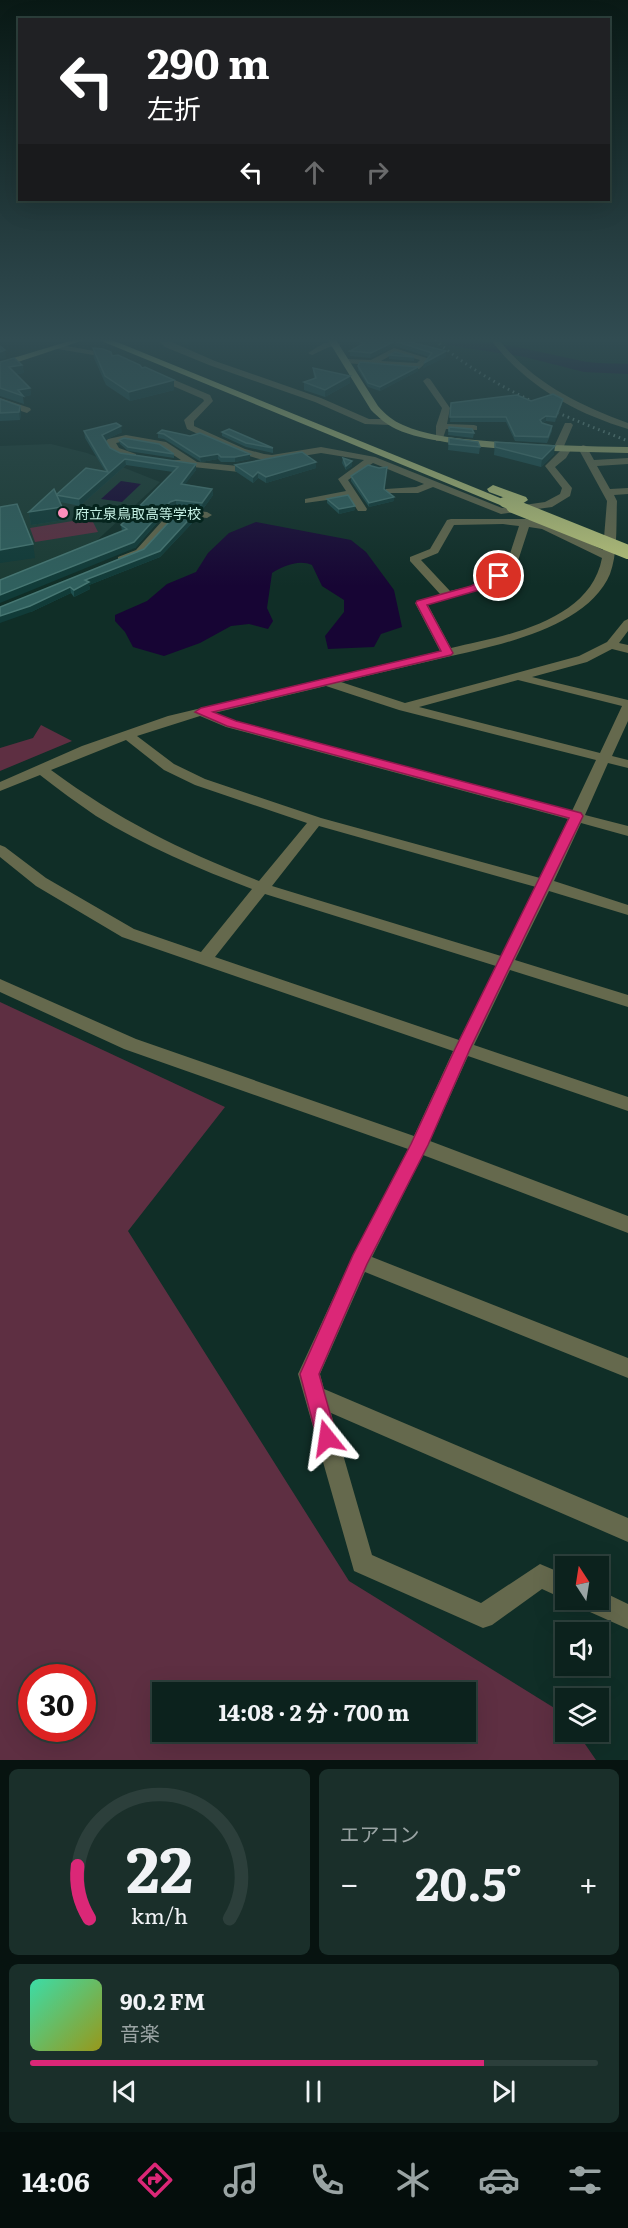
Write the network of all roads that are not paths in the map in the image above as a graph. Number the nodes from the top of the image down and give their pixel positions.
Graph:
1 (190, 422) edge
2 (307, 422) edge
3 (330, 422) edge
4 (368, 422) edge
5 (387, 422) edge
6 (390, 422) edge
7 (442, 422) edge
8 (441, 426) junction
9 (564, 427) dead end
10 (474, 428) edge
11 (439, 439) junction
12 (563, 447) junction
13 (583, 448) junction
14 (628, 450) edge
15 (145, 458) edge
16 (272, 458) junction
17 (372, 459) junction
18 (165, 461) edge
19 (628, 461) edge
20 (592, 463) junction
21 (196, 465) junction
22 (434, 483) junction
23 (390, 491) edge
24 (628, 491) edge
25 (608, 492) junction
26 (352, 493) junction
27 (309, 501) dead end
28 (362, 509) dead end
29 (207, 515) dead end
30 (526, 522) junction
31 (628, 542) edge
32 (628, 552) edge
33 (607, 556) junction
34 (108, 565) edge
35 (447, 595) junction
36 (628, 623) edge
37 (611, 645) junction
38 (628, 649) edge
39 (447, 653) junction
40 (519, 677) junction
41 (326, 682) junction
42 (628, 705) edge
43 (404, 707) junction
44 (201, 712) junction
45 (126, 734) junction
46 (604, 757) junction
47 (628, 764) edge
48 (41, 769) junction
49 (0, 787) edge
50 (576, 816) junction
51 (316, 821) junction
52 (628, 831) edge
53 (0, 850) edge
54 (545, 884) junction
55 (263, 888) junction
56 (628, 910) edge
57 (205, 958) junction
58 (506, 962) junction
59 (0, 985) edge
60 (628, 1001) edge
61 (462, 1049) junction
62 (628, 1104) edge
63 (419, 1145) junction
64 (628, 1224) edge
65 (360, 1261) junction
66 (628, 1368) edge
67 (316, 1396) junction
68 (628, 1530) edge
69 (555, 1582) edge
70 (609, 1608) edge
71 (628, 1617) edge

1 - 16 street
2 - 32 highway, bridge
3 - 31 highway
4 - 5 street
6 - 11 main road
7 - 8 street
8 - 10 street
8 - 11 street
9 - 12 street
11 - 12 main road
12 - 13 main road
12 - 22 street
13 - 14 main road
13 - 20 street
15 - 21 street
16 - 17 street
16 - 21 street
17 - 22 street
17 - 26 street
18 - 21 street
19 - 20 street
20 - 25 street
22 - 23 street
24 - 25 street
25 - 33 street
26 - 27 street
26 - 28 street
29 - 34 street
30 - 33 street
30 - 35 street
30 - 35 street
33 - 39 street
35 - 39 street
36 - 37 street
37 - 38 street
37 - 40 street
39 - 41 street
40 - 42 street
40 - 43 street
41 - 43 street
41 - 44 street
42 - 46 street
43 - 46 street
44 - 45 street
44 - 50 street
45 - 48 street
45 - 51 street
46 - 47 street
46 - 50 street
48 - 49 street
48 - 55 street
50 - 52 street
50 - 54 street
51 - 54 street
51 - 55 street
53 - 57 street
54 - 56 street
54 - 58 street
55 - 57 street
55 - 58 street
57 - 61 street
58 - 60 street
58 - 61 street
59 - 63 street
61 - 62 street
61 - 63 street
63 - 64 street
63 - 65 street
65 - 66 street
65 - 67 street
67 - 68 street
67 - 69 street
70 - 71 street

